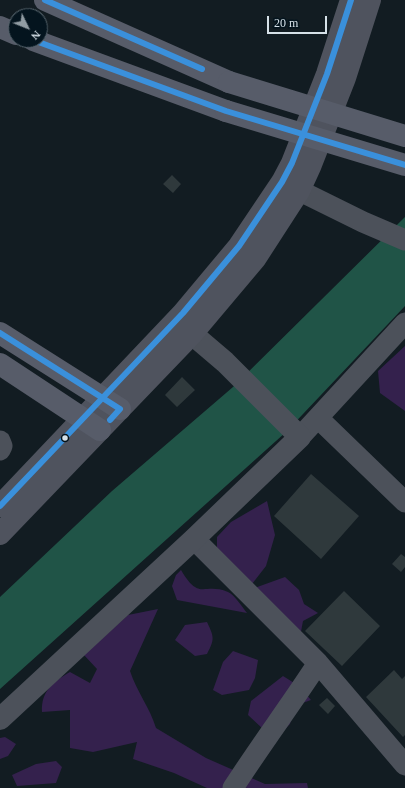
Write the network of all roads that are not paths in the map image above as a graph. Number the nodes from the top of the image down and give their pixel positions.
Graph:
1 (45, 0) edge
2 (351, 0) edge
3 (370, 0) edge
4 (48, 46) edge
5 (405, 136) edge
6 (405, 165) edge
7 (290, 187) junction
8 (405, 240) edge
9 (405, 323) edge
10 (184, 327) junction
11 (0, 332) edge
12 (0, 364) edge
13 (112, 404) junction
14 (318, 418) junction
15 (92, 425) junction
16 (296, 432) junction
17 (0, 441) edge
18 (0, 450) edge
19 (405, 502) edge
20 (0, 506) edge
21 (0, 534) edge
22 (194, 539) junction
23 (318, 664) junction
24 (0, 719) edge
25 (405, 765) edge
26 (233, 788) edge

1 - 5 main road, bridge
2 - 7 main road
3 - 7 main road
4 - 6 main road, bridge
7 - 8 street
7 - 10 main road
9 - 14 street
10 - 13 main road
10 - 16 street
11 - 13 main road
12 - 15 main road
13 - 15 main road
14 - 16 street
14 - 19 street
15 - 20 main road
15 - 21 main road
16 - 22 street
17 - 18 street
22 - 23 street
22 - 24 street
23 - 25 street
23 - 26 street

